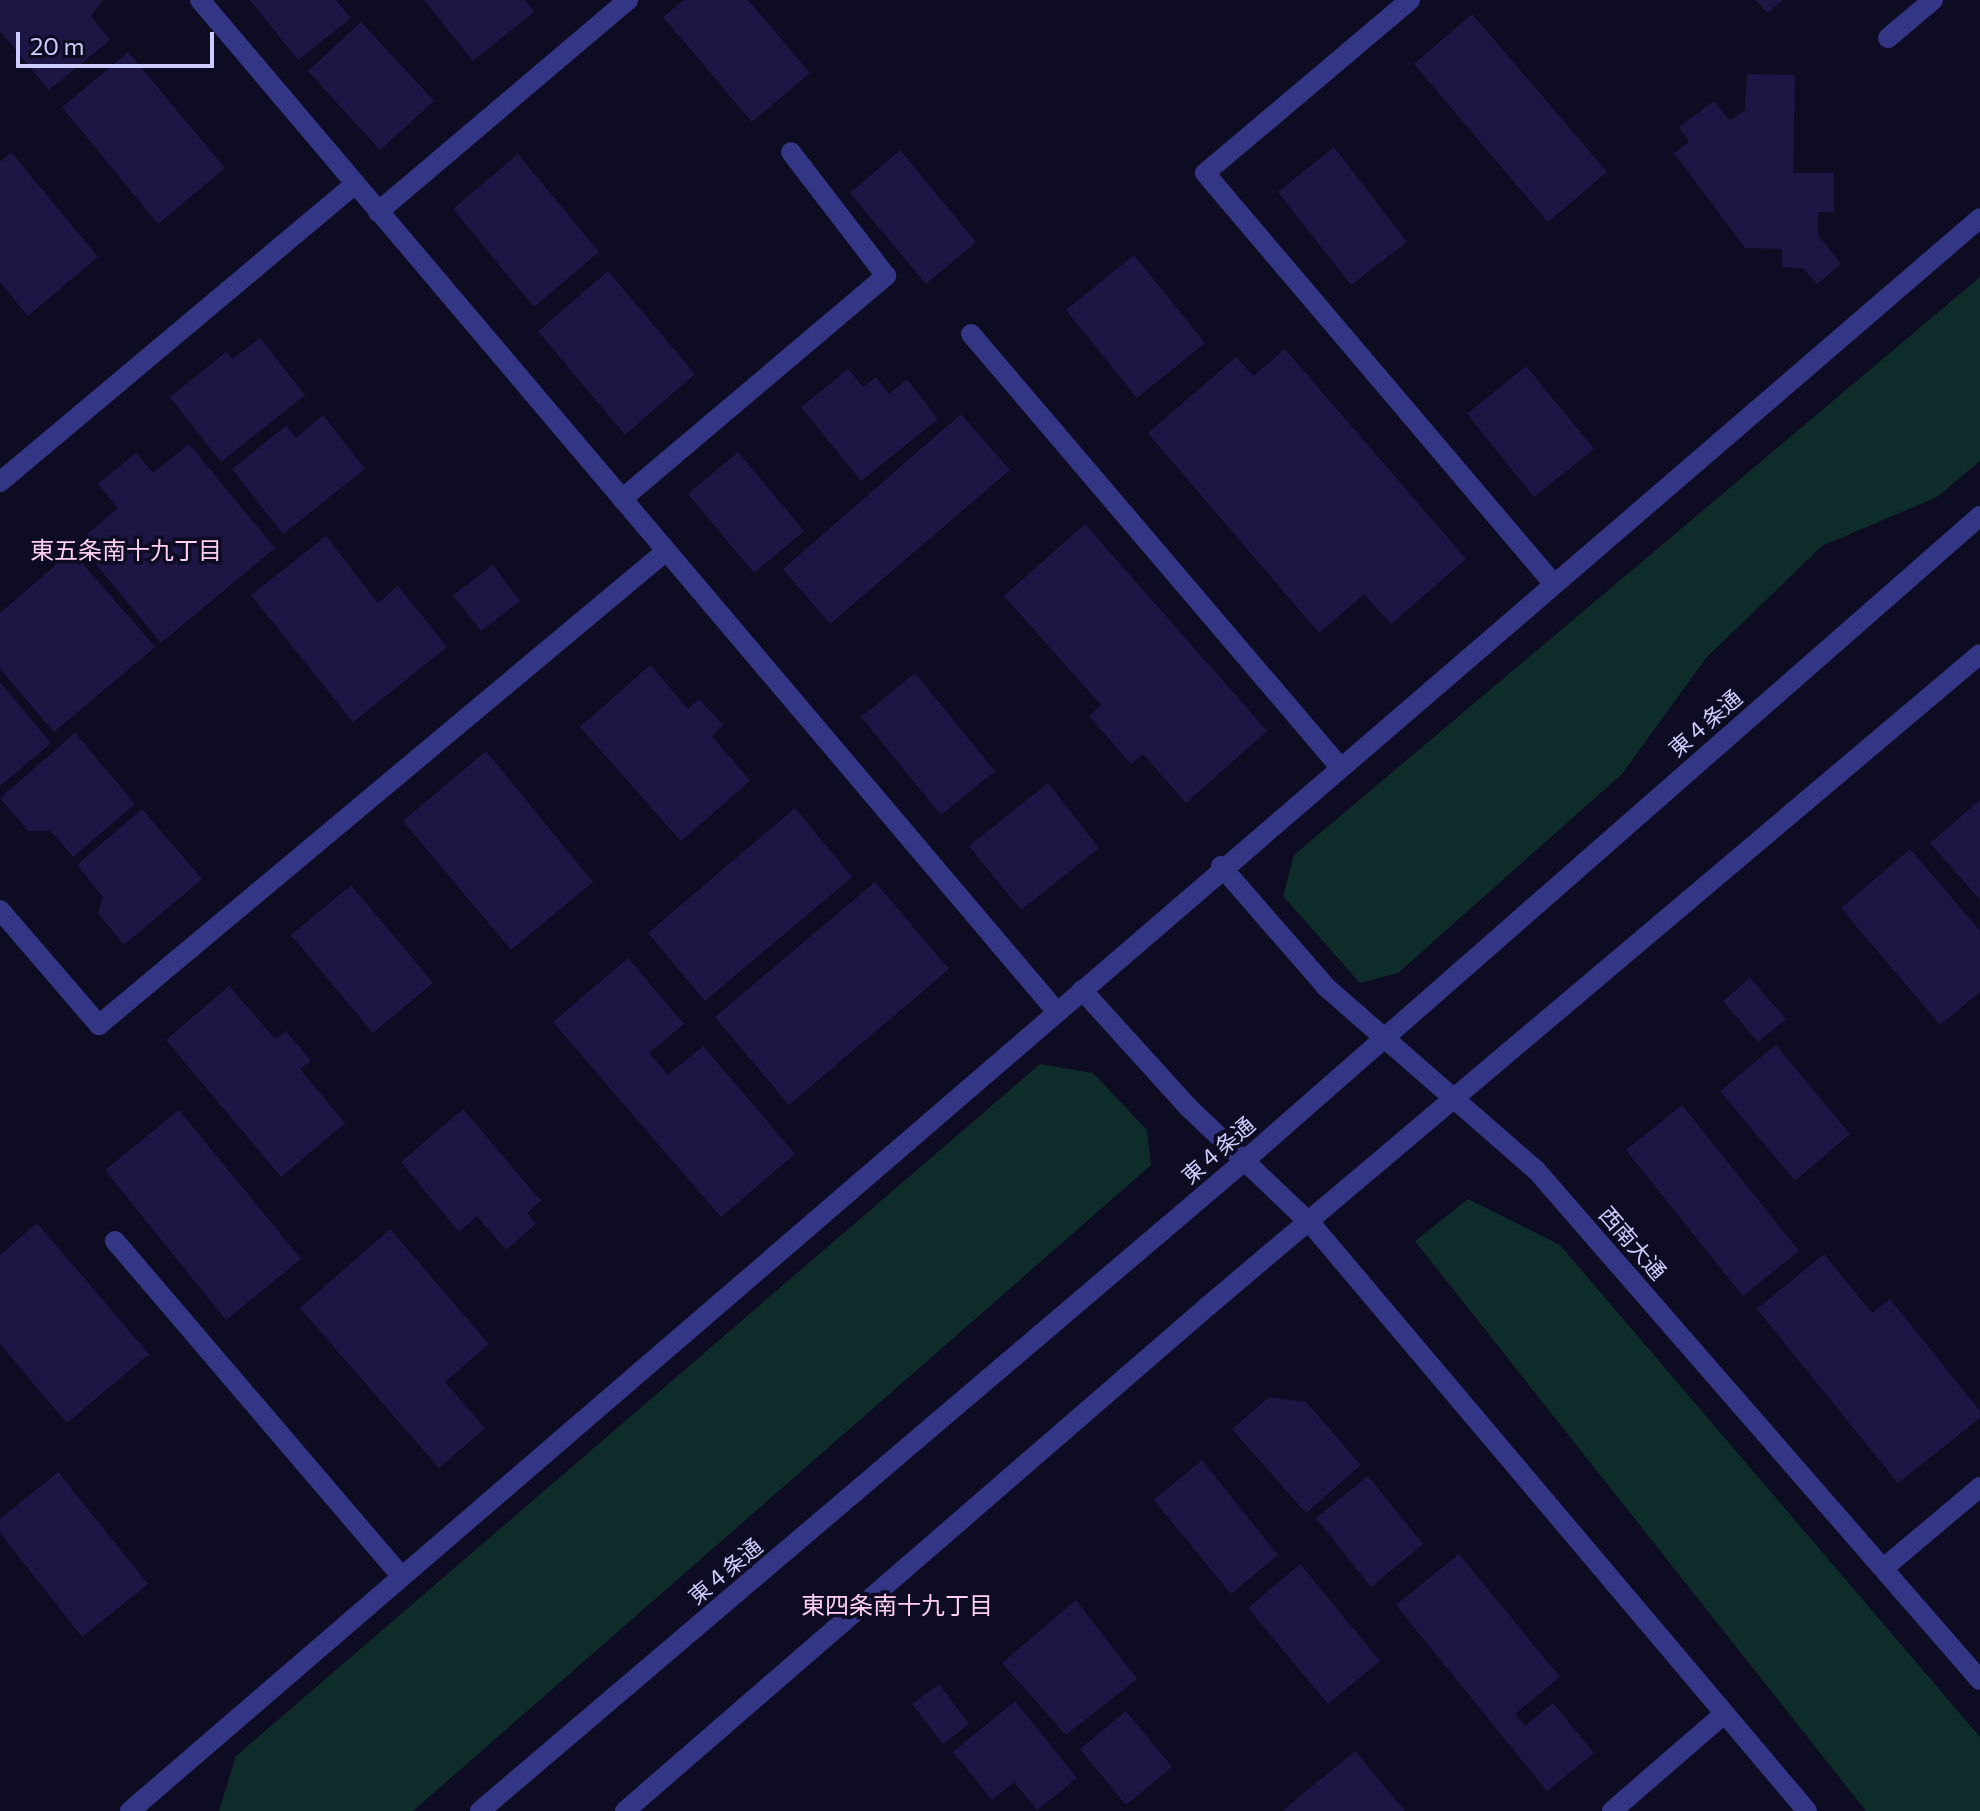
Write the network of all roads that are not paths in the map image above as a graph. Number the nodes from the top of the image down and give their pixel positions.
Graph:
1 (200, 0) edge
2 (628, 0) edge
3 (1410, 0) edge
4 (1933, 0) edge
5 (1888, 38) dead end
6 (791, 152) dead end
7 (355, 184) junction
8 (378, 212) junction
9 (1980, 218) edge
10 (971, 334) dead end
11 (0, 482) edge
12 (622, 499) junction
13 (1980, 516) edge
14 (666, 551) junction
15 (1553, 583) junction
16 (1980, 654) edge
17 (1339, 766) junction
18 (1221, 866) junction
19 (0, 910) edge
20 (1082, 990) junction
21 (1057, 1012) junction
22 (1380, 1037) junction
23 (1460, 1099) junction
24 (1243, 1162) junction
25 (1312, 1225) junction
26 (115, 1241) dead end
27 (1980, 1487) edge
28 (1885, 1567) junction
29 (401, 1576) junction
30 (1980, 1680) edge
31 (1724, 1714) junction
32 (139, 1808) edge
33 (480, 1811) edge
34 (625, 1811) edge
35 (1612, 1811) edge
36 (1807, 1811) edge

1 - 7 street
2 - 8 street
3 - 15 street
4 - 5 street
6 - 12 street
7 - 8 street
7 - 11 street
8 - 12 street
9 - 15 street
10 - 17 street
12 - 14 street
13 - 22 street, 東４条通
14 - 19 street
14 - 21 street
15 - 17 street
16 - 23 street
17 - 18 street
18 - 20 street
18 - 22 street, 西南大通
20 - 21 street
20 - 24 street
21 - 29 street
22 - 23 street, 西南大通
22 - 24 street, 東４条通
23 - 25 street
23 - 28 street, 西南大通
24 - 25 street
24 - 33 street, 東４条通
25 - 31 street
25 - 34 street
26 - 29 street
27 - 28 street
28 - 30 street, 西南大通
29 - 32 street
31 - 35 street
31 - 36 street

